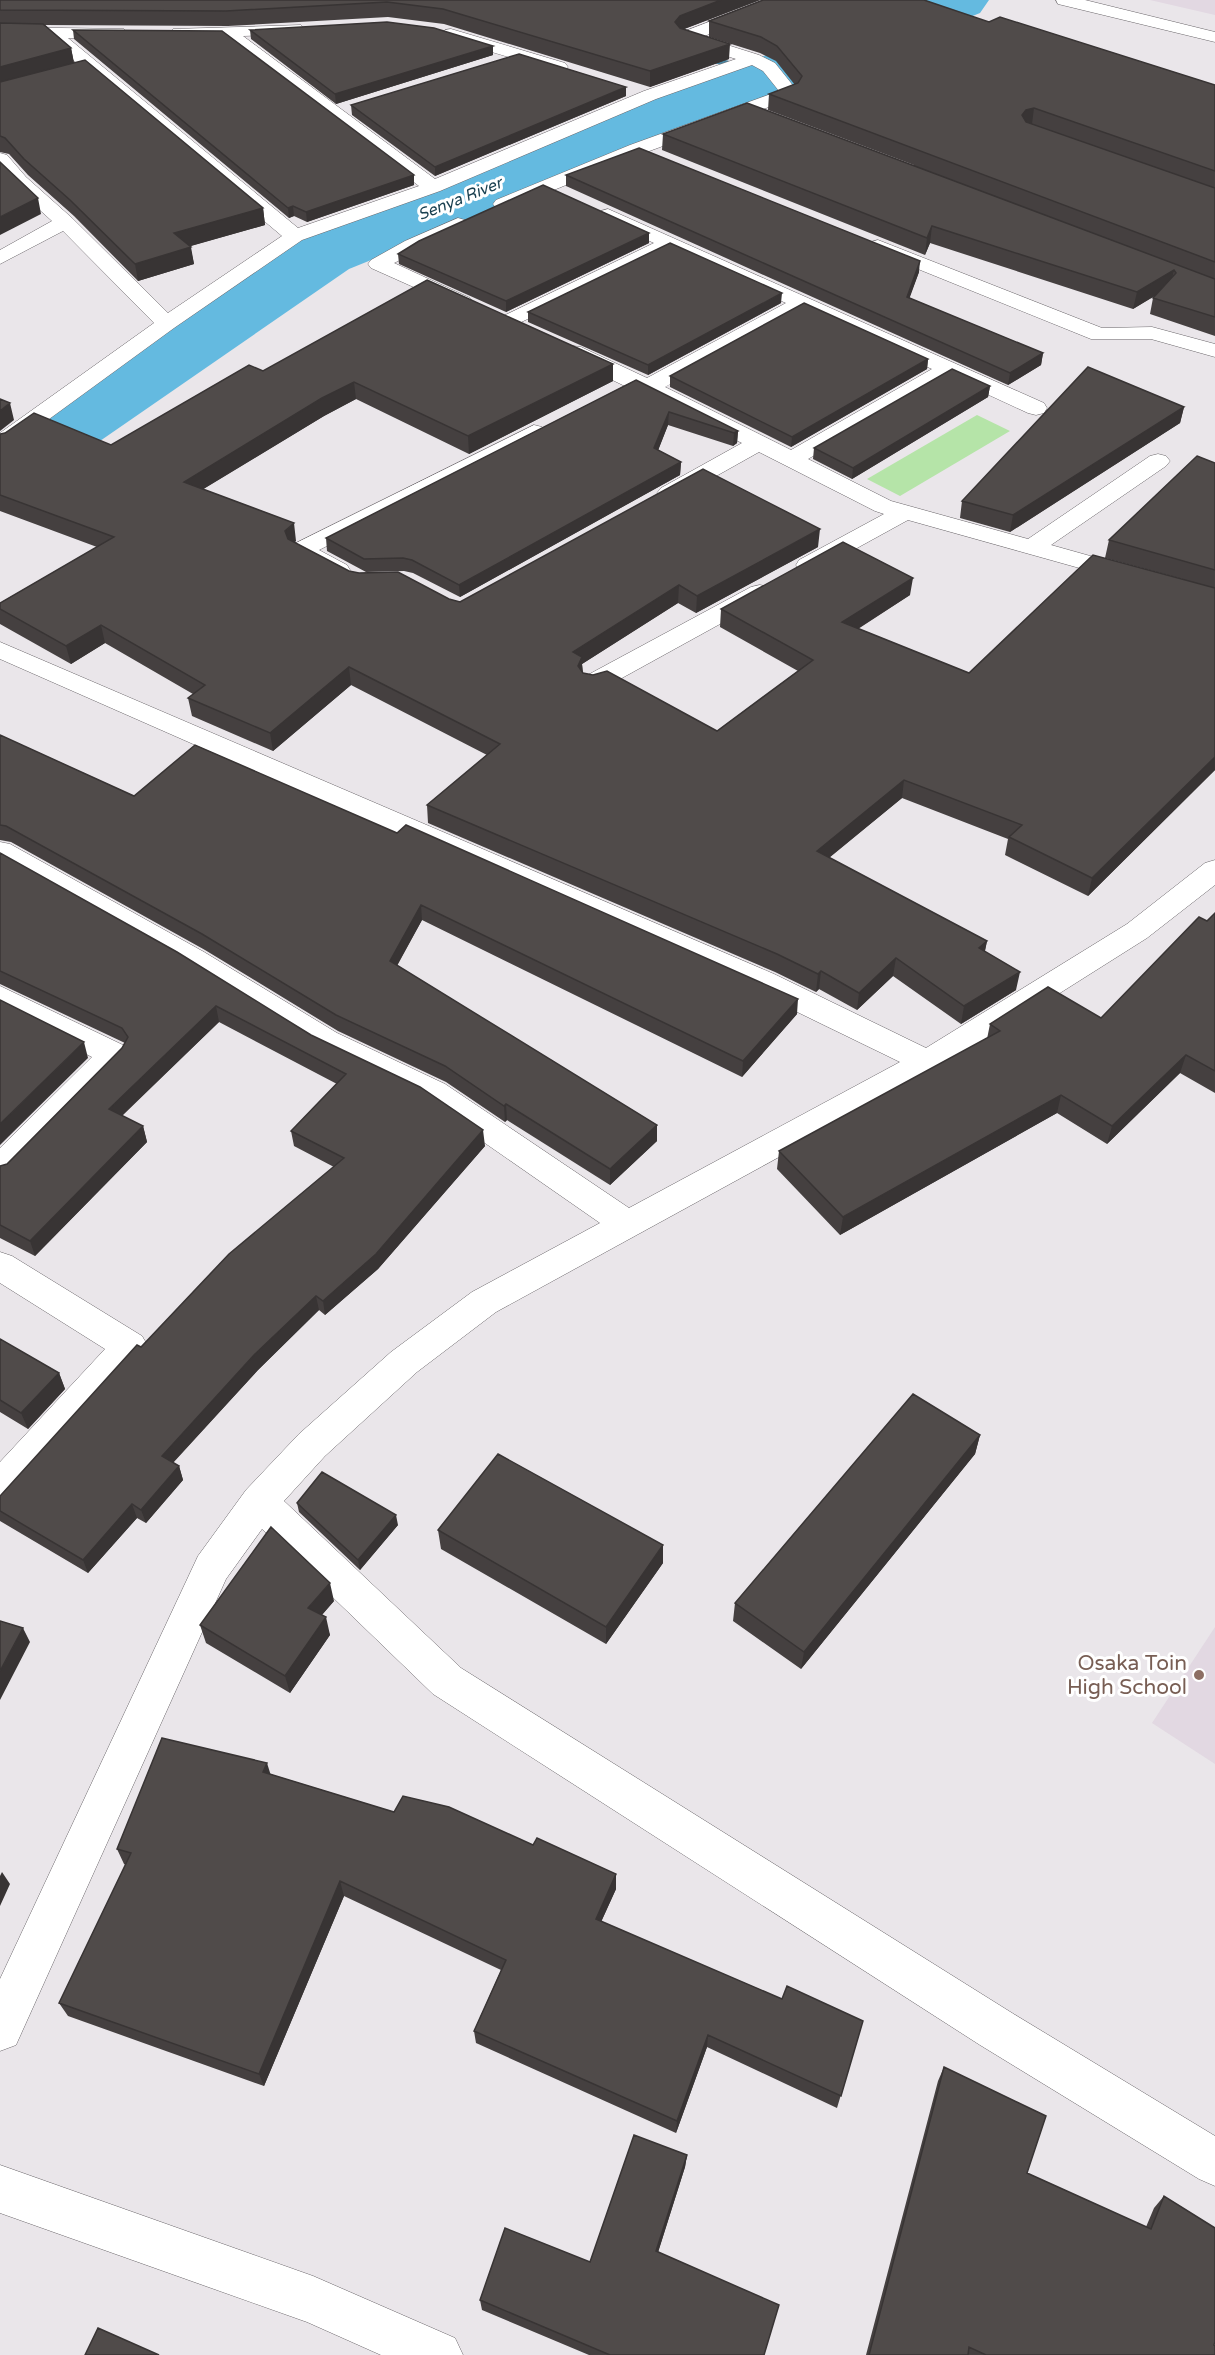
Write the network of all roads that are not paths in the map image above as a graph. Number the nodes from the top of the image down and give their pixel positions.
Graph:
1 (809, 0) edge
2 (1064, 0) edge
3 (766, 5) junction
4 (800, 19) edge
5 (308, 28) edge
6 (437, 30) edge
7 (0, 32) edge
8 (135, 33) edge
9 (158, 33) edge
10 (228, 33) junction
11 (53, 34) junction
12 (1215, 37) edge
13 (519, 55) junction
14 (757, 62) junction
15 (486, 65) edge
16 (92, 66) junction
17 (72, 71) edge
18 (574, 72) edge
19 (628, 89) edge
20 (650, 95) junction
21 (356, 105) edge
22 (744, 109) junction
23 (334, 112) junction
24 (777, 121) edge
25 (637, 149) junction
26 (659, 158) edge
27 (0, 159) edge
28 (19, 182) junction
29 (543, 186) junction
30 (433, 187) junction
31 (0, 192) edge
32 (65, 222) junction
33 (295, 236) junction
34 (857, 237) edge
35 (670, 243) junction
36 (0, 258) edge
37 (802, 303) junction
38 (506, 322) junction
39 (166, 324) junction
40 (528, 332) edge
41 (549, 341) edge
42 (1215, 351) edge
43 (948, 369) junction
44 (633, 386) junction
45 (1036, 408) dead end
46 (552, 423) edge
47 (759, 443) junction
48 (0, 444) edge
49 (792, 459) junction
50 (1158, 461) dead end
51 (646, 507) edge
52 (905, 512) junction
53 (1031, 548) junction
54 (361, 582) edge
55 (1215, 599) edge
56 (0, 650) edge
57 (593, 683) edge
58 (0, 851) edge
59 (1215, 870) edge
60 (0, 997) edge
61 (927, 1062) junction
62 (0, 1168) edge
63 (627, 1224) junction
64 (0, 1266) edge
65 (0, 1488) edge
66 (259, 1502) junction
67 (0, 2029) edge
68 (1215, 2163) edge
69 (0, 2189) edge
70 (383, 2344) edge
71 (438, 2355) edge

1 - 3 street
2 - 12 street
3 - 4 street
3 - 14 street
5 - 10 street
6 - 13 street
7 - 11 street
8 - 11 street
9 - 10 street
10 - 23 street
11 - 16 street
13 - 15 street
13 - 18 street
14 - 20 street
14 - 22 street
16 - 17 street
16 - 33 street
19 - 20 street
20 - 30 street
21 - 23 street
22 - 24 street
22 - 25 street
23 - 30 street
25 - 26 street
25 - 29 street
27 - 28 street
28 - 31 street
28 - 32 street
29 - 35 street
29 - 38 street
30 - 33 street
32 - 36 street
32 - 39 street
33 - 39 street
34 - 42 street
35 - 37 street
35 - 38 street
37 - 43 street
37 - 44 street
38 - 40 street
39 - 48 street
41 - 44 street
43 - 45 street
43 - 49 street
44 - 47 street
46 - 54 street
47 - 49 street
47 - 51 street
49 - 52 street
50 - 53 street
52 - 53 street
52 - 57 street
53 - 55 street
56 - 61 street
58 - 63 street
59 - 61 street
60 - 62 street
61 - 63 street
63 - 66 street
64 - 65 street
66 - 67 street
66 - 68 street
69 - 70 street
70 - 71 street

